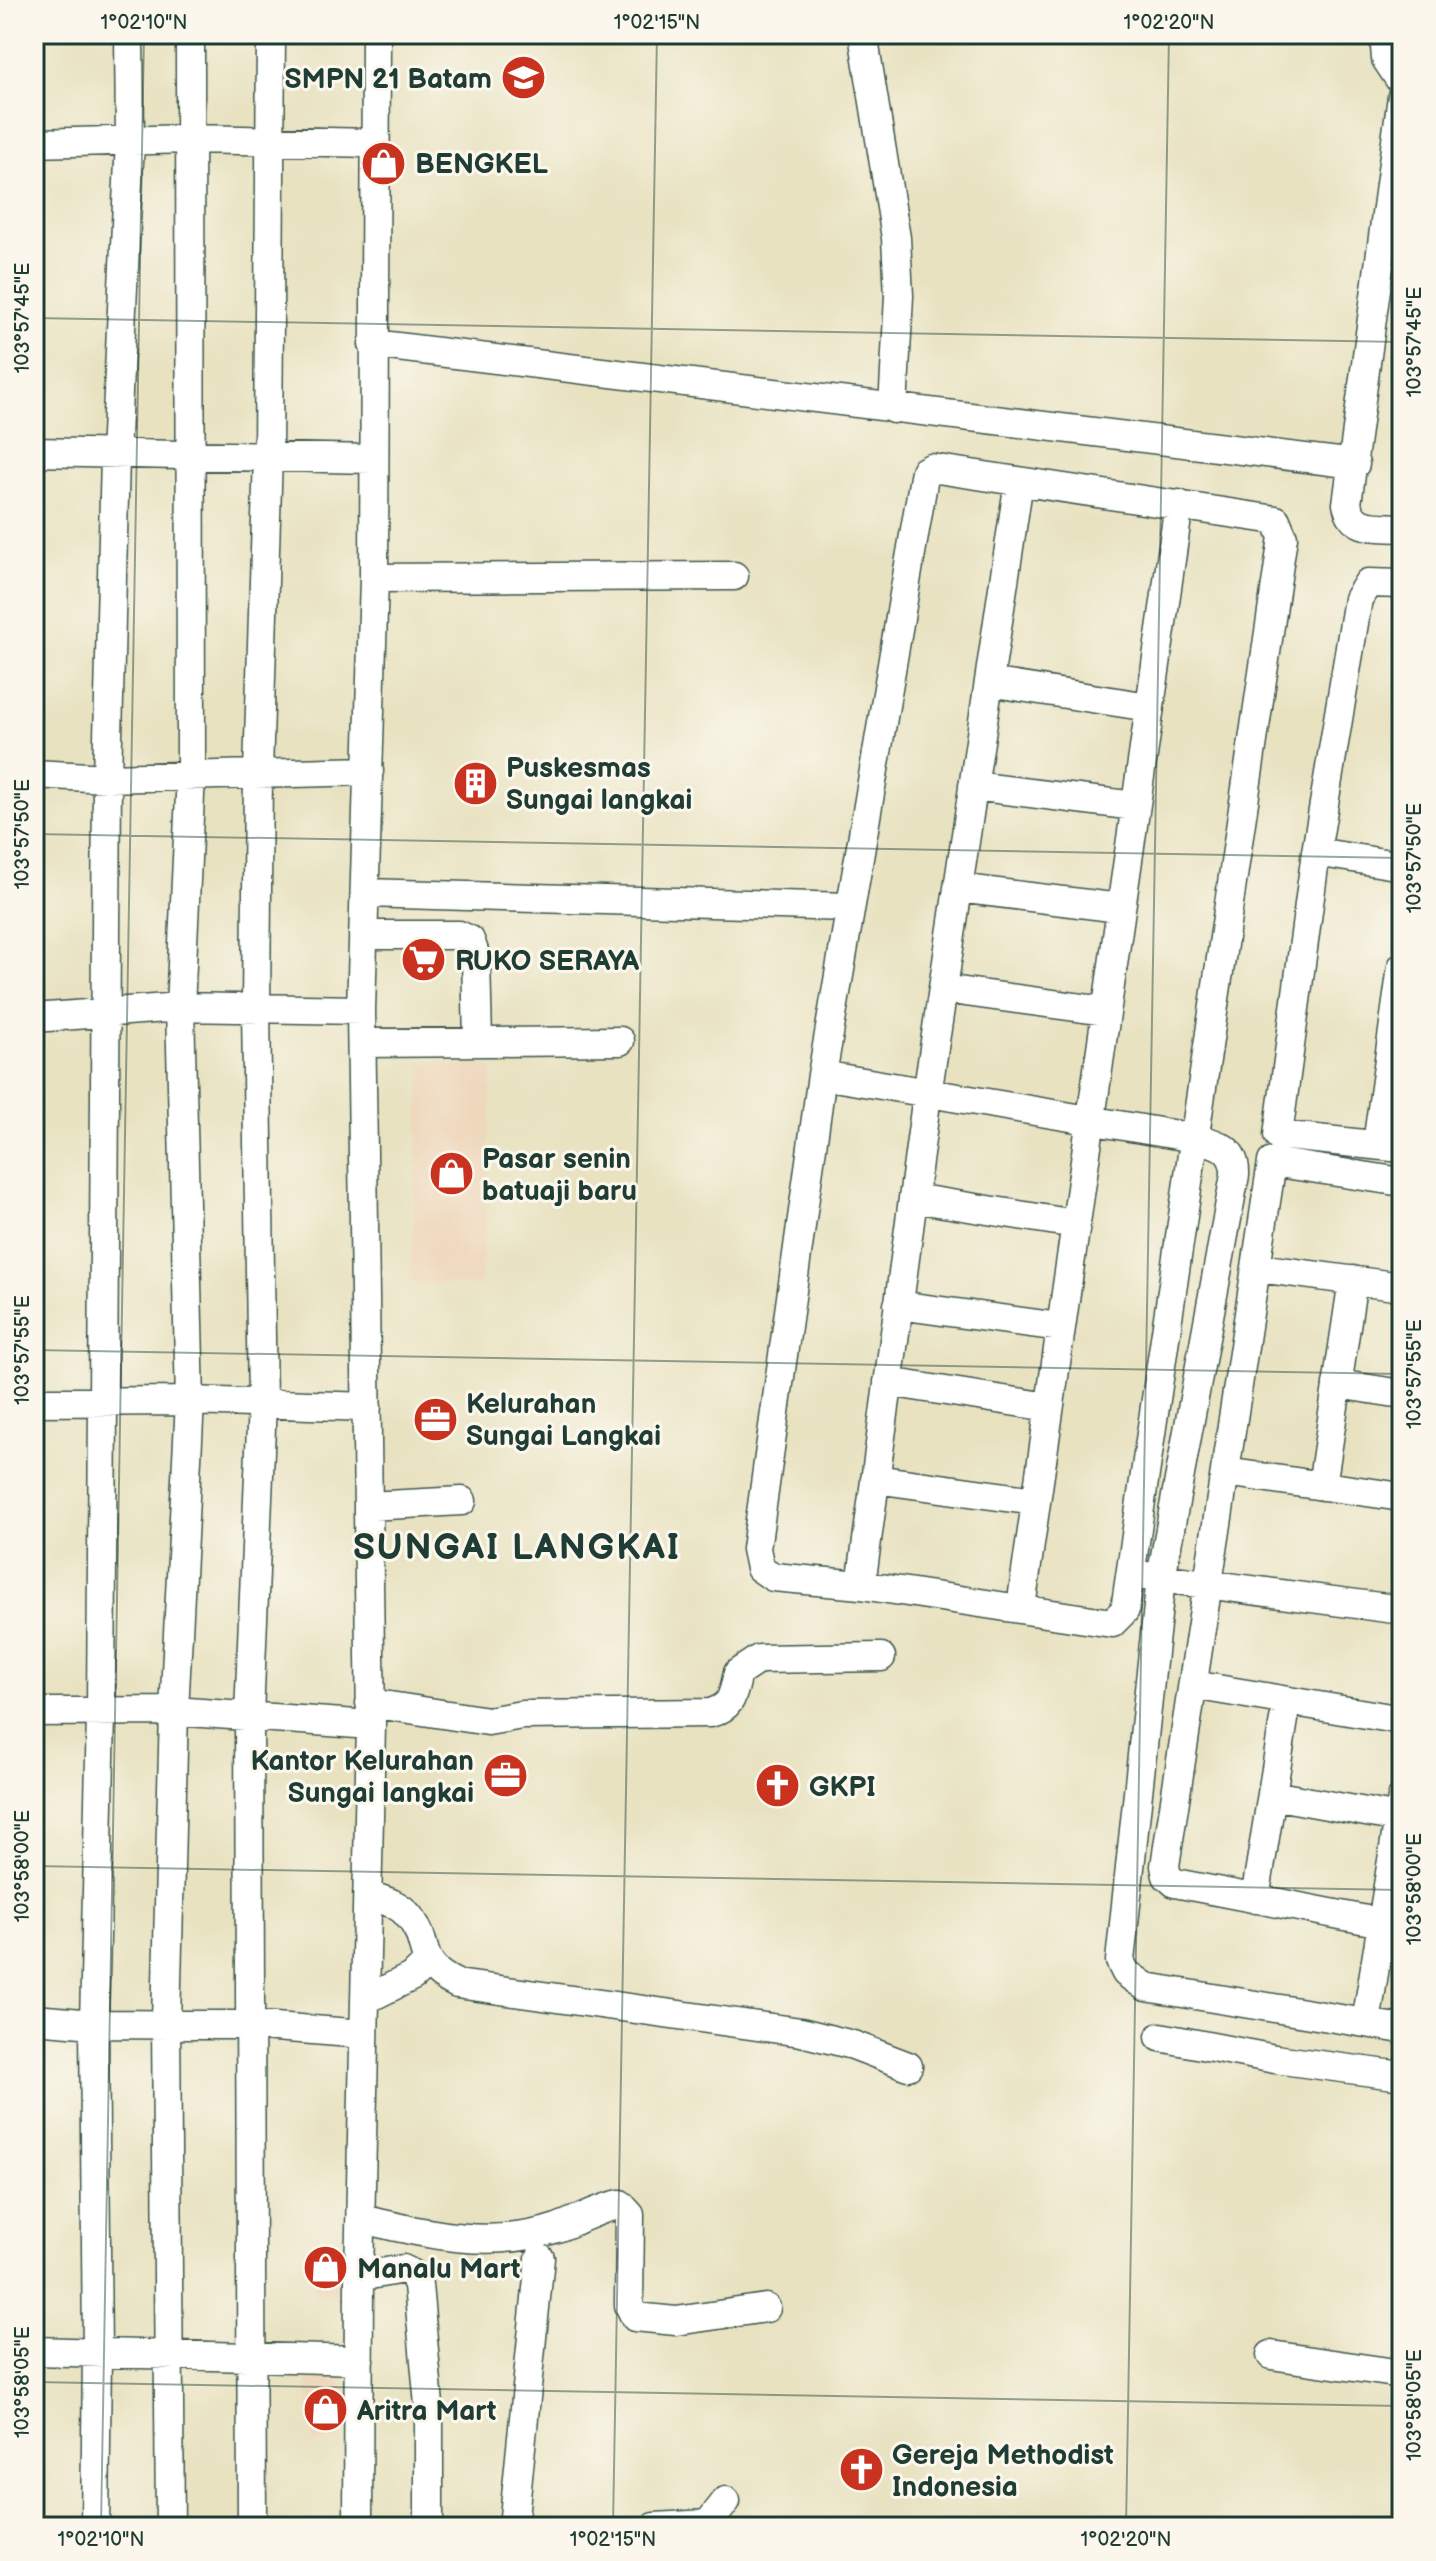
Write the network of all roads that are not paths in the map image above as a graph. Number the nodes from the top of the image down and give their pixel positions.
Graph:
1 (129, 34) edge
2 (190, 34) edge
3 (271, 34) edge
4 (376, 34) edge
5 (863, 34) edge
6 (1384, 34) edge
7 (1402, 83) edge
8 (1402, 96) edge
9 (191, 139) junction
10 (130, 140) junction
11 (272, 142) junction
12 (34, 143) edge
13 (374, 143) junction
14 (373, 344) junction
15 (893, 409) junction
16 (34, 452) edge
17 (192, 453) junction
18 (268, 455) junction
19 (115, 456) junction
20 (372, 459) junction
21 (1355, 464) junction
22 (1019, 481) junction
23 (1179, 504) junction
24 (1402, 528) edge
25 (734, 576) dead end
26 (374, 578) junction
27 (1402, 584) edge
28 (989, 682) junction
29 (1149, 707) junction
30 (369, 771) junction
31 (258, 772) junction
32 (34, 774) edge
33 (191, 774) junction
34 (107, 778) junction
35 (973, 786) junction
36 (1135, 806) junction
37 (1316, 852) junction
38 (1402, 866) edge
39 (958, 888) junction
40 (365, 893) junction
41 (848, 907) junction
42 (1120, 908) junction
43 (363, 935) junction
44 (1402, 967) edge
45 (943, 989) junction
46 (180, 1007) junction
47 (256, 1009) junction
48 (361, 1010) junction
49 (1105, 1011) junction
50 (104, 1015) junction
51 (34, 1018) edge
52 (620, 1041) dead end
53 (478, 1042) junction
54 (362, 1043) junction
55 (1396, 1059) edge
56 (822, 1075) junction
57 (927, 1095) junction
58 (1090, 1118) junction
59 (1195, 1138) junction
60 (1390, 1146) edge
61 (1402, 1182) edge
62 (913, 1198) junction
63 (1075, 1224) junction
64 (1258, 1268) junction
65 (1353, 1280) junction
66 (1402, 1287) edge
67 (898, 1305) junction
68 (1060, 1327) junction
69 (888, 1382) junction
70 (1337, 1384) junction
71 (1402, 1394) edge
72 (190, 1401) junction
73 (34, 1402) edge
74 (262, 1403) junction
75 (104, 1405) junction
76 (367, 1407) junction
77 (1049, 1407) junction
78 (1225, 1472) junction
79 (875, 1479) junction
80 (1322, 1486) junction
81 (1402, 1497) edge
82 (462, 1501) dead end
83 (1036, 1501) junction
84 (368, 1506) junction
85 (1130, 1574) junction
86 (1161, 1578) junction
87 (1206, 1584) junction
88 (861, 1585) junction
89 (1021, 1607) junction
90 (1402, 1610) edge
91 (881, 1657) dead end
92 (1193, 1685) junction
93 (1287, 1701) junction
94 (174, 1711) junction
95 (34, 1712) edge
96 (101, 1714) junction
97 (371, 1714) junction
98 (249, 1715) junction
99 (1402, 1720) edge
100 (1272, 1795) junction
101 (1400, 1808) edge
102 (368, 1895) junction
103 (1255, 1899) junction
104 (1382, 1923) junction
105 (428, 1962) junction
106 (365, 2000) junction
107 (34, 2019) edge
108 (166, 2022) junction
109 (1366, 2023) junction
110 (94, 2024) junction
111 (249, 2025) junction
112 (1402, 2029) edge
113 (364, 2034) junction
114 (1160, 2037) dead end
115 (908, 2066) dead end
116 (1402, 2076) edge
117 (362, 2219) junction
118 (540, 2258) dead end
119 (359, 2277) junction
120 (766, 2308) dead end
121 (34, 2351) edge
122 (97, 2354) junction
123 (168, 2354) junction
124 (1271, 2355) dead end
125 (251, 2357) junction
126 (359, 2360) junction
127 (1402, 2374) edge
128 (726, 2501) dead end
129 (95, 2527) edge
130 (170, 2527) edge
131 (252, 2527) edge
132 (358, 2527) edge
133 (429, 2527) edge
134 (513, 2527) edge
135 (654, 2527) edge

1 - 10 street
2 - 9 street
3 - 11 street
4 - 13 street
5 - 15 street
6 - 7 street
8 - 21 street
9 - 10 street
9 - 11 street
9 - 17 street
10 - 12 street
10 - 19 street
11 - 13 street
11 - 18 street
13 - 14 street
14 - 15 street
14 - 20 street
15 - 21 street
16 - 19 street
17 - 18 street
17 - 19 street
17 - 33 street
18 - 20 street
18 - 31 street
19 - 34 street
20 - 26 street
21 - 24 street
22 - 23 street
22 - 28 street
22 - 41 street
23 - 29 street
23 - 59 street
25 - 26 street
26 - 30 street
27 - 37 street
28 - 29 street
28 - 35 street
29 - 36 street
30 - 31 street
30 - 40 street
31 - 33 street
31 - 47 street
32 - 34 street
33 - 34 street
33 - 46 street
34 - 50 street
35 - 36 street
35 - 39 street
36 - 42 street
37 - 38 street
37 - 60 street
39 - 42 street
39 - 45 street
40 - 41 street
40 - 43 street
41 - 56 street
42 - 49 street
43 - 48 street
43 - 53 street
44 - 55 street
45 - 49 street
45 - 57 street
46 - 47 street
46 - 50 street
46 - 72 street
47 - 48 street
47 - 74 street
48 - 54 street
49 - 58 street
50 - 51 street
50 - 75 street
52 - 53 street
53 - 54 street
54 - 76 street
55 - 60 street
56 - 57 street
56 - 88 street
57 - 58 street
57 - 62 street
58 - 59 street
58 - 63 street
59 - 85 street
59 - 86 street
61 - 64 street
62 - 63 street
62 - 67 street
63 - 68 street
64 - 65 street
64 - 78 street
65 - 66 street
65 - 70 street
67 - 68 street
67 - 69 street
68 - 77 street
69 - 77 street
69 - 79 street
70 - 71 street
70 - 80 street
72 - 74 street
72 - 75 street
72 - 94 street
73 - 75 street
74 - 76 street
74 - 98 street
75 - 96 street
76 - 84 street
77 - 83 street
78 - 80 street
78 - 87 street
79 - 83 street
79 - 88 street
80 - 81 street
82 - 84 street
83 - 89 street
84 - 97 street
85 - 86 street
85 - 89 street
86 - 87 street
86 - 109 street
87 - 90 street
87 - 92 street
88 - 89 street
91 - 97 street
92 - 93 street
92 - 103 street
93 - 99 street
93 - 100 street
94 - 96 street
94 - 98 street
94 - 108 street
95 - 96 street
96 - 110 street
97 - 98 street
97 - 102 street
98 - 111 street
100 - 101 street
100 - 103 street
101 - 104 street
102 - 105 street
102 - 106 street
103 - 104 street
104 - 109 street
105 - 106 street
105 - 115 street
106 - 113 street
107 - 110 street
108 - 110 street
108 - 111 street
108 - 123 street
109 - 112 street
110 - 122 street
111 - 113 street
111 - 125 street
113 - 117 street
114 - 116 street
117 - 119 street
117 - 120 street
118 - 134 street
119 - 126 street
119 - 133 street
121 - 122 street
122 - 123 street
122 - 129 street
123 - 125 street
123 - 130 street
124 - 127 street
125 - 126 street
125 - 131 street
126 - 132 street
128 - 135 street

